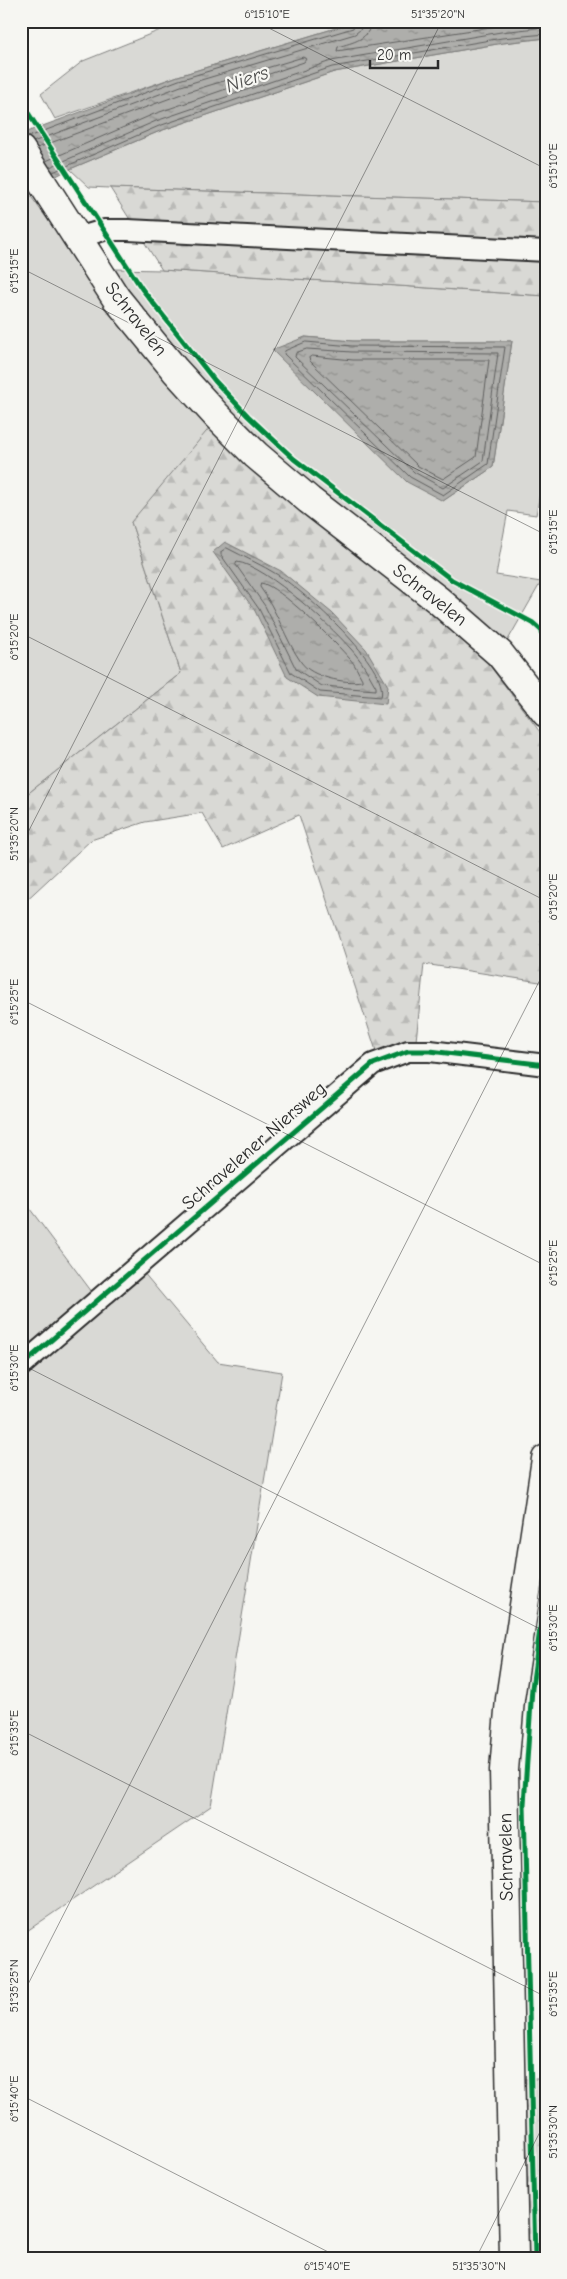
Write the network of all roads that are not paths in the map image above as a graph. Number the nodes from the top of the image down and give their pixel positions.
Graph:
1 (21, 150) edge
2 (77, 238) junction
3 (546, 251) edge
4 (546, 713) edge
5 (546, 1065) edge
6 (21, 1366) edge
7 (546, 1459) edge
8 (514, 2258) edge

1 - 2 main road, Schravelen
2 - 3 street
2 - 4 main road, Schravelen
5 - 6 street, Schravelener Niersweg
7 - 8 main road, Schravelen

